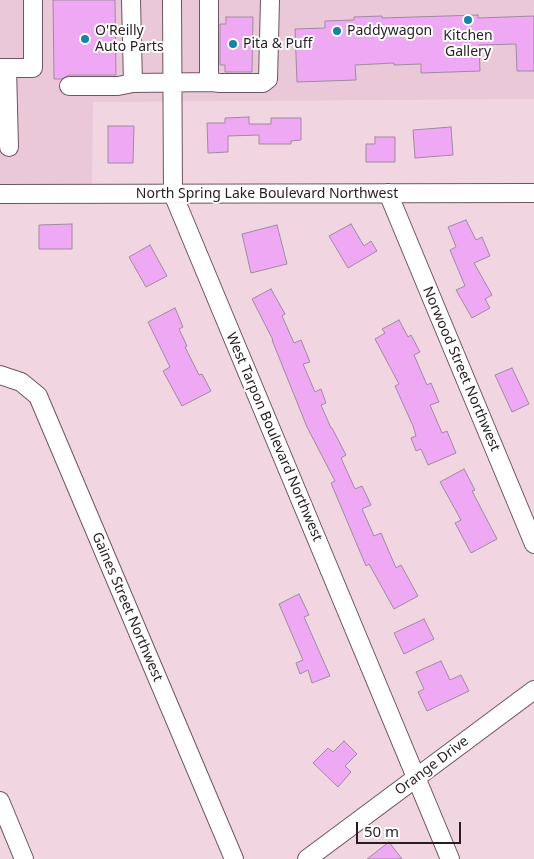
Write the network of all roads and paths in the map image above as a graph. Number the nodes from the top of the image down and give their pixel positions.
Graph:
1 (33, 0) edge
2 (131, 0) edge
3 (172, 0) edge
4 (209, 0) edge
5 (270, 0) edge
6 (3, 68) edge
7 (172, 82) junction
8 (211, 82) junction
9 (133, 83) junction
10 (69, 86) dead end
11 (9, 147) dead end
12 (388, 193) junction
13 (534, 193) edge
14 (0, 194) edge
15 (173, 194) junction
16 (0, 375) edge
17 (534, 544) edge
18 (534, 690) edge
19 (416, 778) junction
20 (0, 802) edge
21 (24, 859) edge
22 (234, 859) edge
23 (307, 859) edge
24 (450, 859) edge

1 - 6 street
2 - 9 street
3 - 7 street, West Tarpon Boulevard Northwest
4 - 8 street
5 - 8 street
6 - 11 street
7 - 8 street
7 - 9 street
7 - 15 street, West Tarpon Boulevard Northwest
9 - 10 street
12 - 13 street, North Spring Lake Boulevard Northwest
12 - 15 street, North Spring Lake Boulevard Northwest
12 - 17 street, Norwood Street Northwest
14 - 15 street, North Spring Lake Boulevard Northwest
15 - 19 street, West Tarpon Boulevard Northwest
16 - 22 street, Gaines Street Northwest
18 - 19 street, Orange Drive
19 - 23 street, Orange Drive
19 - 24 street, West Tarpon Boulevard Northwest
20 - 21 street

